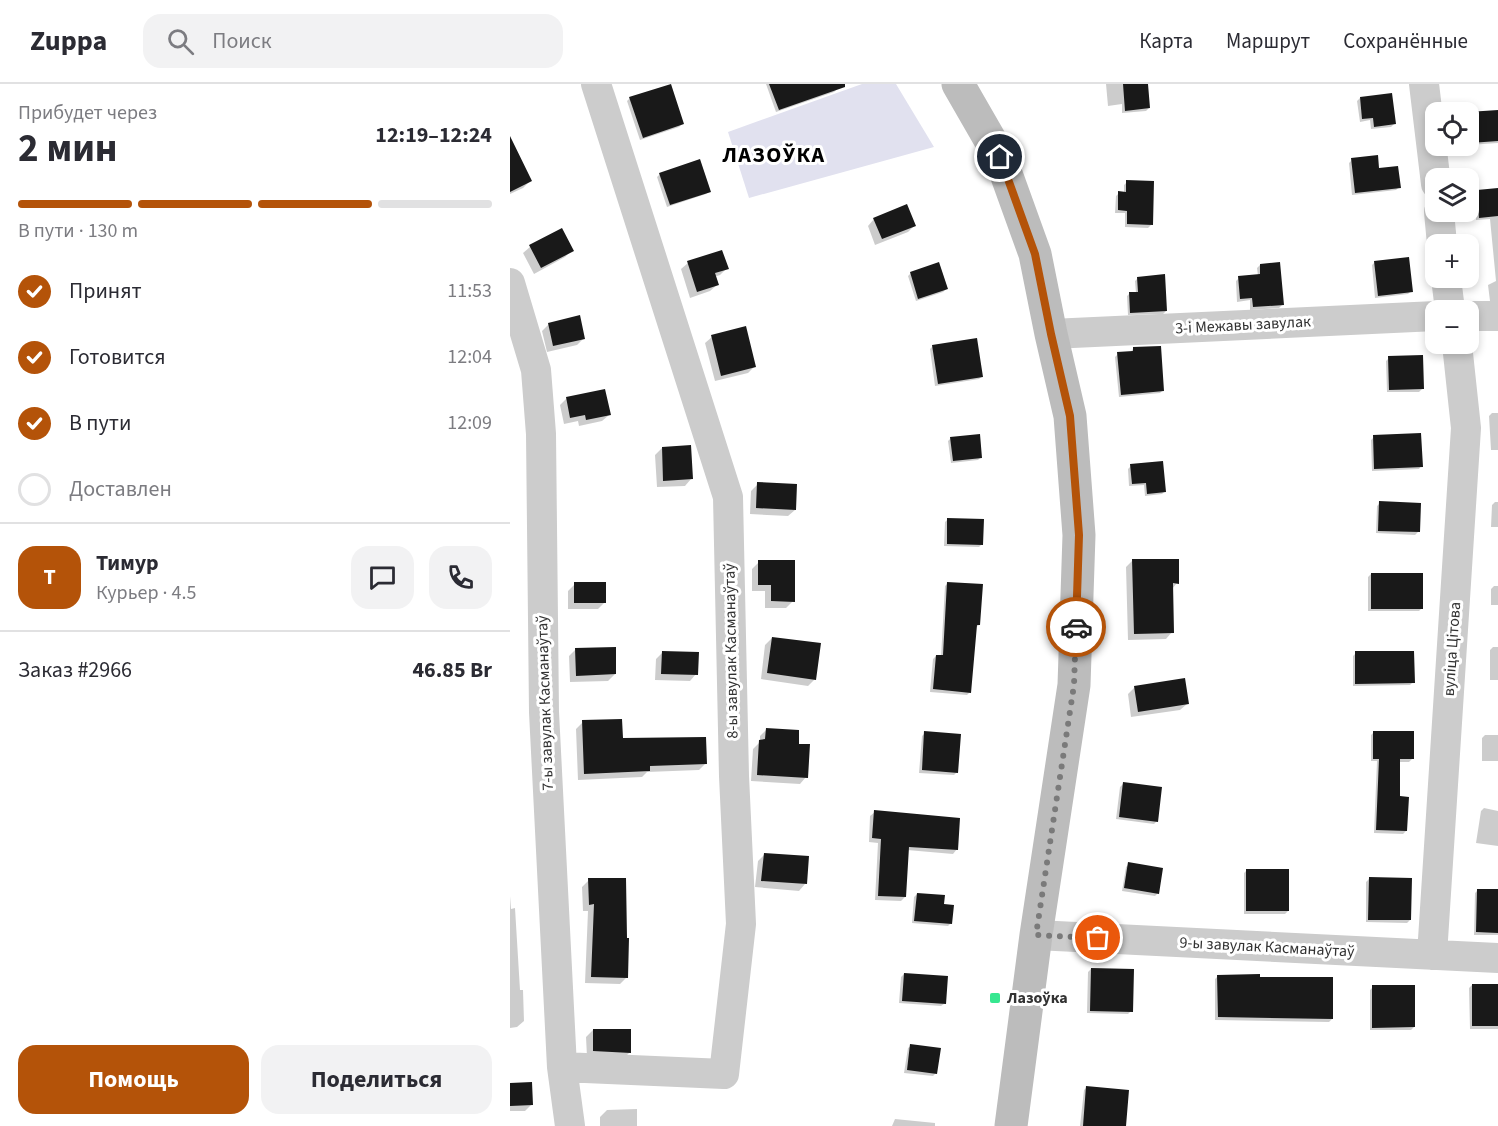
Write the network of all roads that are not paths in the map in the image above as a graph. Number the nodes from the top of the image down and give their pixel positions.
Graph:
1 (596, 84) edge
2 (958, 84) edge
3 (1424, 84) edge
4 (1434, 168) edge
5 (510, 283) edge
6 (1479, 316) edge
7 (1498, 316) edge
8 (1425, 317) edge
9 (1051, 334) junction
10 (1458, 354) edge
11 (1036, 935) junction
12 (1432, 955) junction
13 (1498, 958) edge
14 (562, 1067) junction
15 (570, 1126) edge
16 (1011, 1126) edge

1 - 14 street, 8-ы завулак Касманаўтаў
2 - 9 main road
3 - 4 street
5 - 14 street, 7-ы завулак Касманаўтаў
6 - 7 street
8 - 9 street, 3-і Межавы завулак
9 - 11 main road
10 - 12 street, вуліца Цітова
11 - 12 street, 9-ы завулак Касманаўтаў
11 - 16 main road
12 - 13 street, 9-ы завулак Касманаўтаў
14 - 15 street, 7-ы завулак Касманаўтаў

